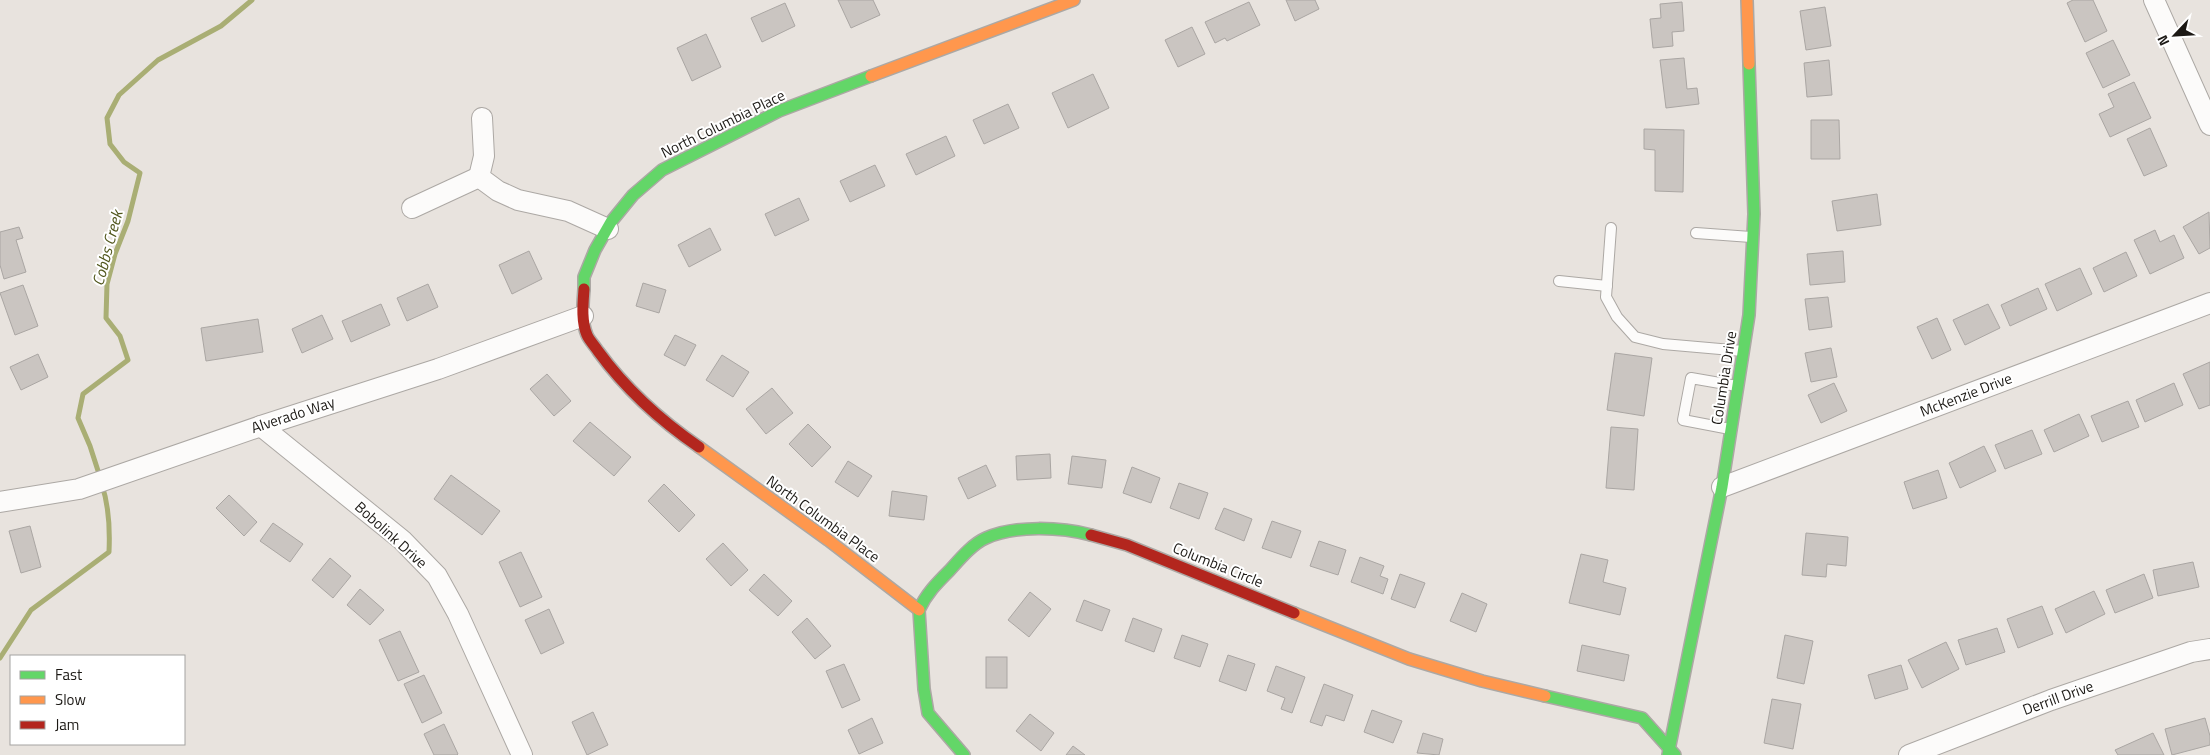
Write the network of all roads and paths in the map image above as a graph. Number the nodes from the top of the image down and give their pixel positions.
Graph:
1 (1074, 0) edge
2 (1747, 0) edge
3 (2154, 0) edge
4 (482, 118) dead end
5 (2210, 125) edge
6 (479, 177) junction
7 (412, 208) dead end
8 (1611, 228) dead end
9 (608, 229) junction
10 (1696, 233) dead end
11 (1752, 237) junction
12 (1560, 281) dead end
13 (1607, 286) junction
14 (2210, 303) edge
15 (583, 316) junction
16 (1744, 351) junction
17 (1738, 386) junction
18 (261, 426) junction
19 (1731, 430) junction
20 (1722, 487) junction
21 (0, 502) edge
22 (919, 610) junction
23 (2210, 649) edge
24 (1671, 753) edge
25 (522, 755) edge
26 (964, 755) edge
27 (1909, 755) edge

1 - 9 street, North Columbia Place
2 - 11 street, Columbia Drive
3 - 5 street
4 - 6 street
6 - 7 street
6 - 9 street
8 - 13 lane
9 - 15 street, North Columbia Place
10 - 11 lane
11 - 16 street, Columbia Drive
12 - 13 lane
13 - 16 lane
14 - 20 street, McKenzie Drive
15 - 18 street, Alverado Way
15 - 22 street, North Columbia Place
16 - 17 street, Columbia Drive
17 - 19 street, Columbia Drive
17 - 19 lane
18 - 21 street, Alverado Way
18 - 25 street, Bobolink Drive
19 - 20 street, Columbia Drive
20 - 24 street, Columbia Drive
22 - 24 street, Columbia Circle
22 - 26 street
23 - 27 street, Derrill Drive

